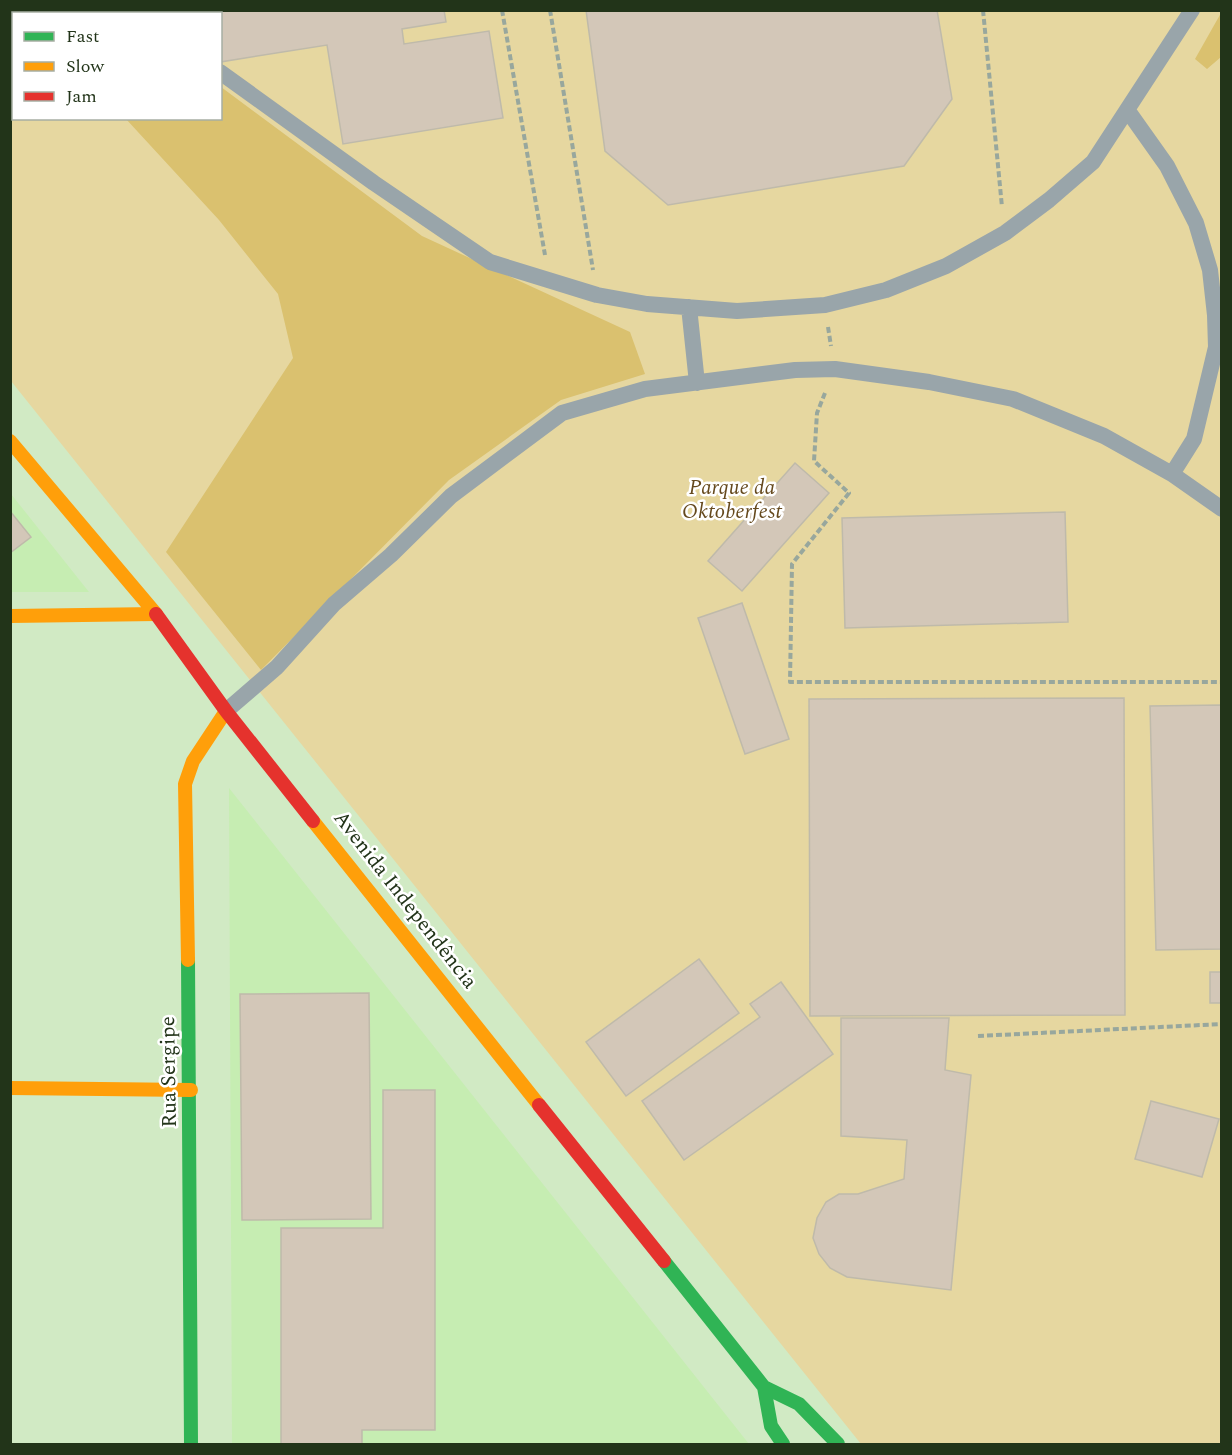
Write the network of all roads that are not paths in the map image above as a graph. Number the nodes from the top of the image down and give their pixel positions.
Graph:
1 (1192, 10) edge
2 (222, 73) edge
3 (1128, 111) junction
4 (688, 307) junction
5 (697, 383) junction
6 (10, 441) edge
7 (1172, 474) junction
8 (1221, 509) edge
9 (156, 614) junction
10 (10, 616) edge
11 (226, 711) junction
12 (10, 1088) edge
13 (191, 1090) junction
14 (764, 1387) junction
15 (191, 1444) edge
16 (783, 1444) edge
17 (838, 1444) edge

1 - 3 lane
2 - 4 lane
3 - 4 lane
3 - 7 lane
4 - 5 lane
5 - 7 lane
5 - 11 lane
6 - 9 main road, Avenida Independência
7 - 8 lane
9 - 10 main road
9 - 11 main road, Avenida Independência
11 - 13 main road, Rua Sergipe
11 - 14 main road, Avenida Independência
12 - 13 main road
13 - 15 main road, Rua Sergipe
14 - 16 main road, Avenida Independência
14 - 17 main road, Avenida Independência

